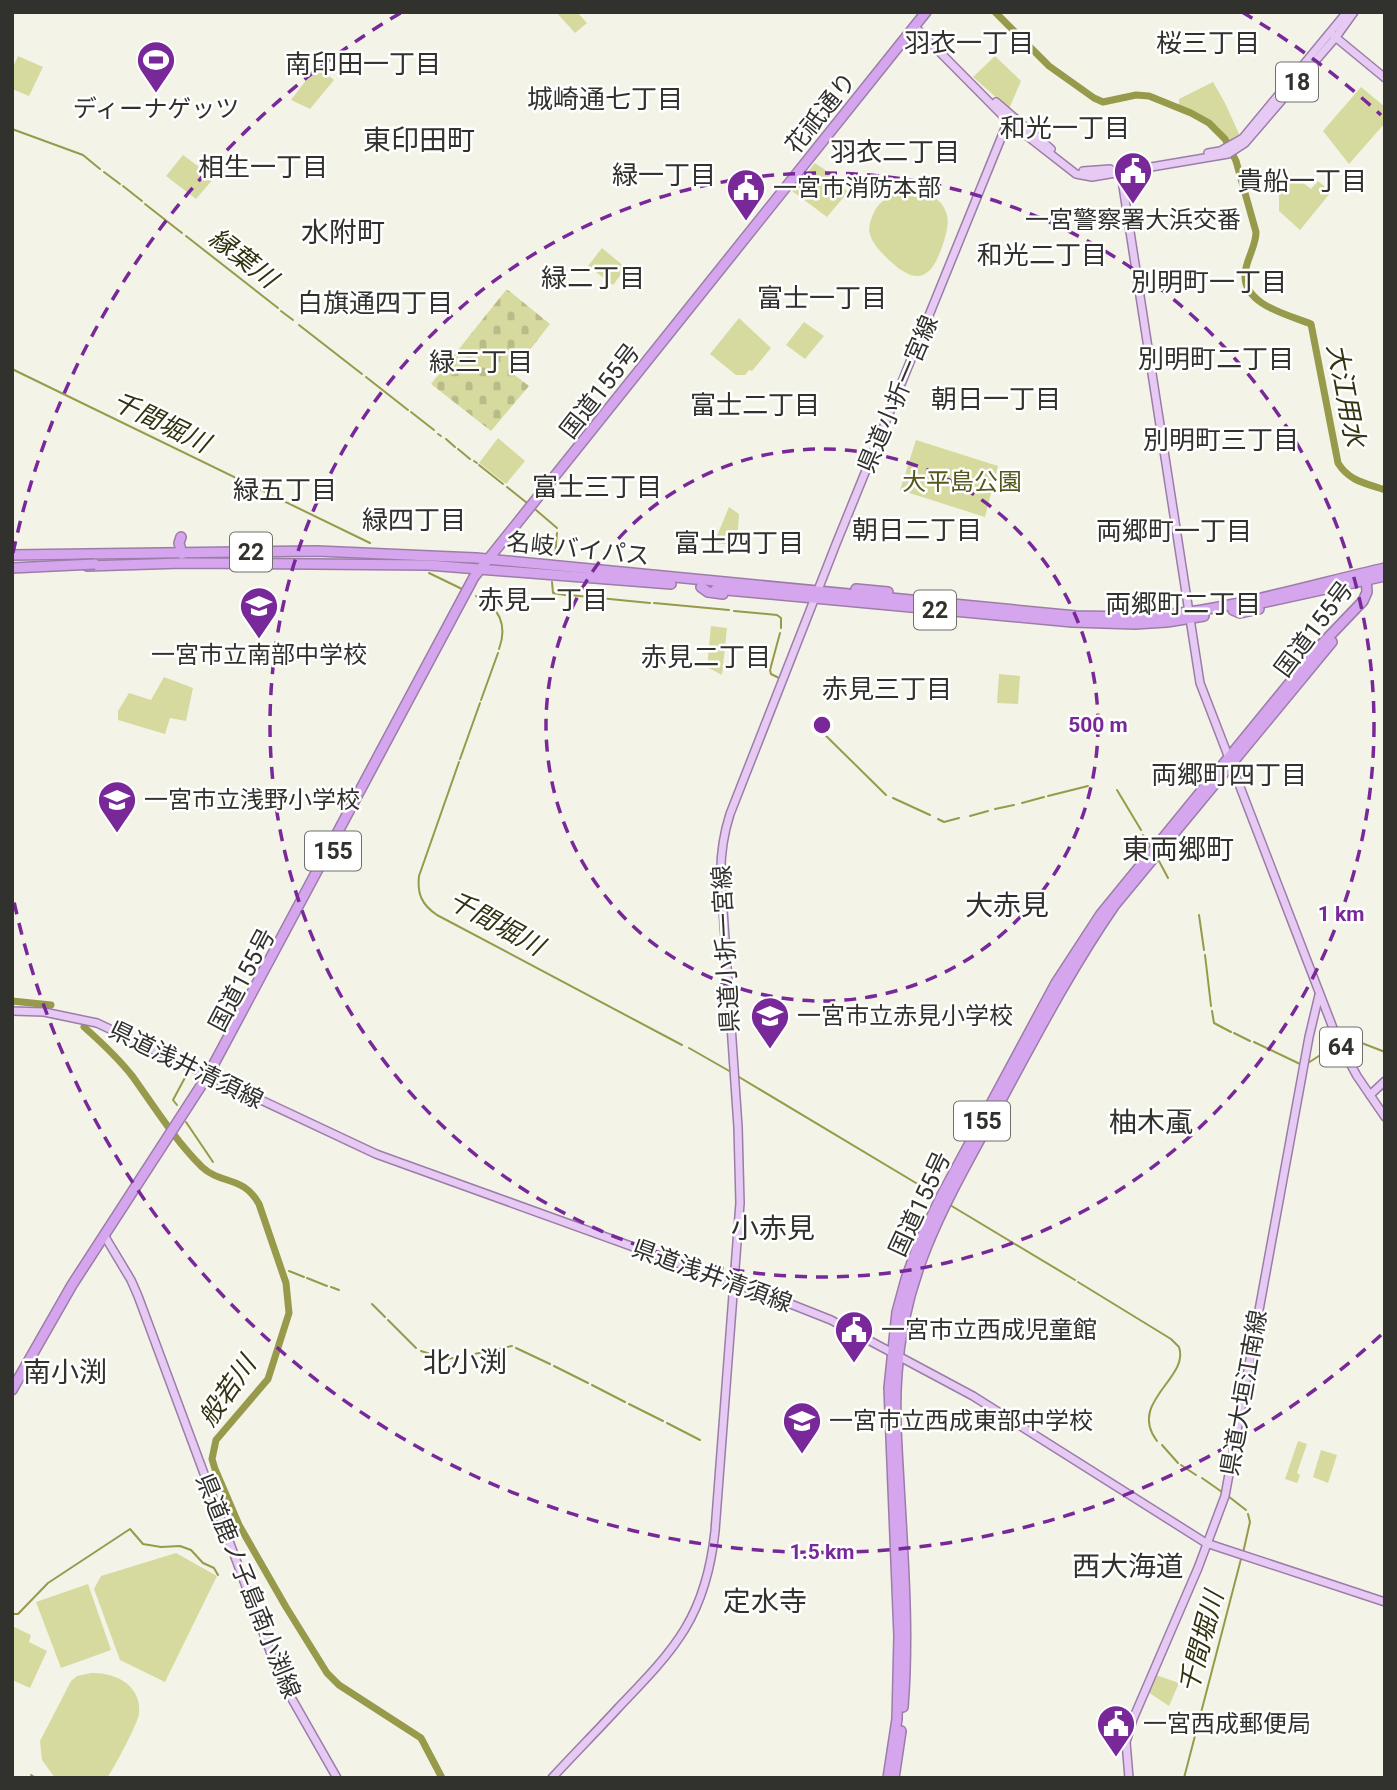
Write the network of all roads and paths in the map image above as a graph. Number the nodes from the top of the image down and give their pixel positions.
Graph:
1 (926, 12) edge
2 (1347, 12) edge
3 (1354, 12) edge
4 (915, 24) junction
5 (1333, 36) junction
6 (1385, 78) edge
7 (1009, 119) junction
8 (1120, 169) junction
9 (747, 238) joint
10 (181, 537) dead end
11 (182, 554) junction
12 (12, 555) edge
13 (489, 559) junction
14 (509, 562) junction
15 (562, 562) junction
16 (408, 564) junction
17 (550, 566) junction
18 (12, 567) edge
19 (482, 568) junction
20 (1383, 569) edge
21 (611, 572) junction
22 (1367, 578) junction
23 (1353, 580) junction
24 (835, 593) junction
25 (817, 595) junction
26 (914, 595) junction
27 (903, 600) junction
28 (932, 602) junction
29 (987, 607) junction
30 (1045, 608) junction
31 (1035, 613) junction
32 (1188, 615) junction
33 (1115, 617) junction
34 (1230, 760) junction
35 (1319, 995) junction
36 (12, 1011) edge
37 (210, 1075) junction
38 (1385, 1081) edge
39 (1370, 1095) junction
40 (1385, 1117) edge
41 (105, 1237) junction
42 (736, 1284) junction
43 (895, 1354) junction
44 (12, 1390) edge
45 (12, 1397) edge
46 (1206, 1543) junction
47 (1385, 1602) edge
48 (337, 1778) edge
49 (552, 1778) edge
50 (888, 1778) edge
51 (894, 1778) edge
52 (1129, 1778) edge

1 - 4 highway, 花祇通り / 155
2 - 5 main road, 18
3 - 5 main road, 18
4 - 7 main road, 18
4 - 9 highway, 花祇通り / 155
5 - 6 main road
5 - 8 main road, 18
7 - 8 main road, 18
7 - 25 main road, 県道小折一宮線
8 - 32 main road, 64
9 - 13 highway, 国道155号 / 155
10 - 11 highway
11 - 12 highway, 名岐バイパス / 22
11 - 13 highway, 名岐バイパス / 22
13 - 14 highway, 名岐バイパス / 22
13 - 19 highway, 国道155号 / 155
14 - 15 highway, 22
14 - 17 highway, 名岐バイパス / 22
15 - 17 highway
15 - 21 highway, 22
16 - 18 highway, 名岐バイパス / 22
16 - 18 highway, bridge
16 - 19 highway, 名岐バイパス / 22
17 - 21 highway, 名岐バイパス / 22
19 - 25 highway, 名岐バイパス / 22
19 - 37 highway, 国道155号 / 155
20 - 22 highway, 名岐バイパス / 22
21 - 25 highway, 名岐バイパス / 22
22 - 23 highway, 名岐バイパス / 22
22 - 34 highway, 国道155号 / 155
23 - 32 highway, 名岐バイパス / 22
23 - 32 highway, 名岐バイパス / 22
24 - 25 highway, 名岐バイパス / 22
24 - 26 highway, 22
24 - 27 highway, 名岐バイパス / 22
25 - 32 highway, 名岐バイパス / 22
25 - 42 main road, 県道小折一宮線
26 - 27 highway
26 - 28 highway, 22
27 - 28 highway, 名岐バイパス / 22
28 - 29 highway, 名岐バイパス / 22
29 - 30 highway, 22
29 - 31 highway, 名岐バイパス / 22
30 - 31 highway
30 - 33 highway, 22
31 - 33 highway, 名岐バイパス / 22
32 - 33 highway, 名岐バイパス / 22
32 - 34 main road, 64
34 - 35 main road, 64
34 - 43 highway, 国道155号 / 155
35 - 39 main road, 64
35 - 46 main road, 県道大垣江南線
36 - 37 main road, 県道浅井清須線
37 - 41 highway, 国道155号 / 155
37 - 42 main road, 県道浅井清須線
38 - 39 main road
39 - 40 main road, 64
41 - 44 highway, 国道155号 / 155
41 - 45 highway, 国道155号 / 155
41 - 48 main road, 県道鹿ノ子島南小渕線
42 - 43 main road, 県道浅井清須線
42 - 49 main road, 県道小折一宮線
43 - 46 main road, 県道浅井清須線
43 - 50 highway, 国道155号 / 155
43 - 51 highway, 国道155号 / 155
46 - 47 main road, 県道浅井清須線
46 - 52 main road, 県道大垣江南線

